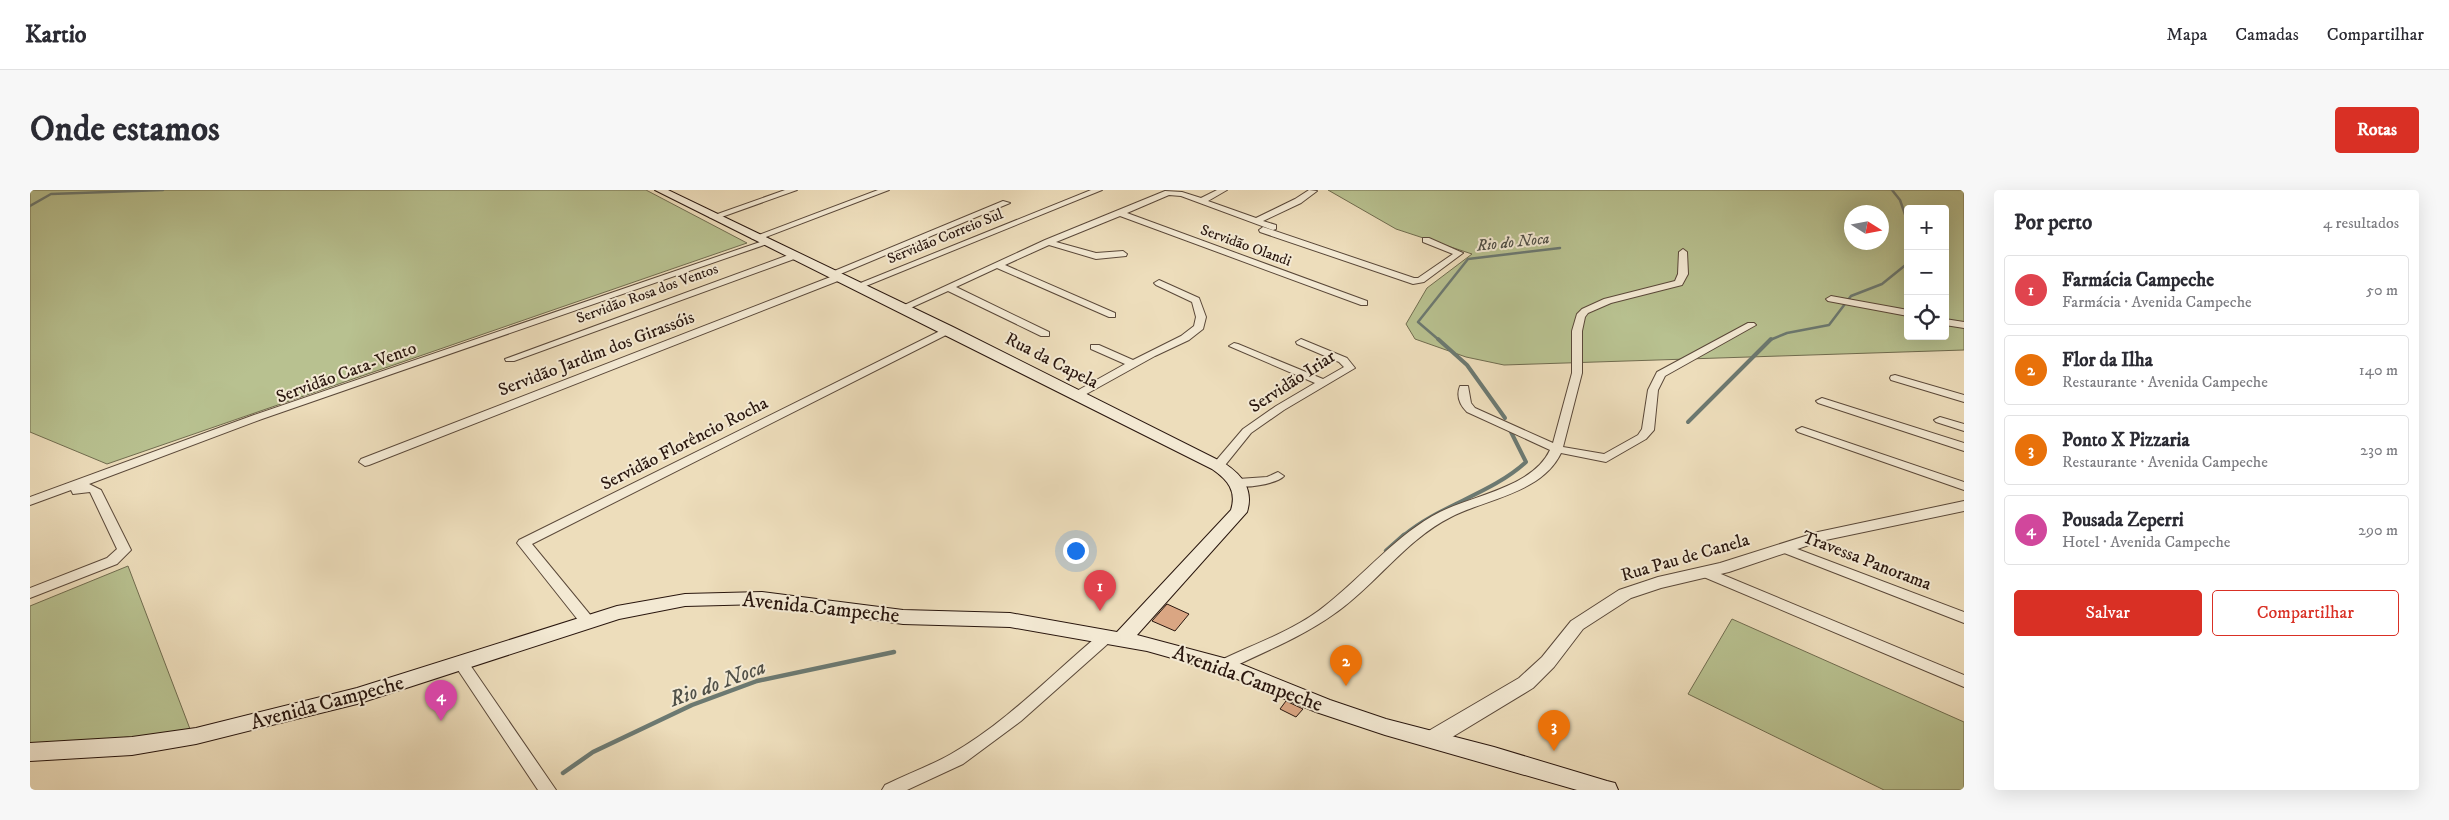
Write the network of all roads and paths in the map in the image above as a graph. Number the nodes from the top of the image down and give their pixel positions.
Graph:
1 (660, 190) edge
2 (793, 190) edge
3 (885, 190) edge
4 (1098, 190) edge
5 (1223, 190) edge
6 (1313, 191) edge
7 (1204, 202) junction
8 (1006, 203) dead end
9 (1120, 213) junction
10 (713, 218) junction
11 (1256, 221) junction
12 (1274, 227) dead end
13 (761, 240) junction
14 (1426, 240) dead end
15 (1048, 242) junction
16 (1683, 252) dead end
17 (1122, 254) dead end
18 (794, 256) junction
19 (997, 265) junction
20 (836, 276) junction
21 (1160, 284) dead end
22 (858, 286) junction
23 (948, 287) junction
24 (1831, 299) dead end
25 (1364, 303) dead end
26 (903, 308) junction
27 (1904, 313) edge
28 (1112, 315) dead end
29 (1949, 323) edge
30 (1751, 324) dead end
31 (1964, 325) edge
32 (948, 330) junction
33 (1045, 334) dead end
34 (1301, 342) dead end
35 (1234, 346) dead end
36 (1095, 347) dead end
37 (510, 359) dead end
38 (1133, 364) junction
39 (1896, 378) dead end
40 (1324, 383) junction
41 (1464, 388) dead end
42 (1077, 395) junction
43 (1964, 399) edge
44 (1822, 401) dead end
45 (1940, 420) dead end
46 (1964, 428) edge
47 (1802, 430) dead end
48 (1964, 447) edge
49 (1557, 449) junction
50 (365, 462) dead end
51 (1218, 466) junction
52 (1278, 476) dead end
53 (1238, 483) junction
54 (1964, 486) edge
55 (30, 501) edge
56 (1964, 506) edge
57 (30, 508) edge
58 (1784, 548) junction
59 (1704, 572) junction
60 (30, 593) edge
61 (1964, 618) edge
62 (587, 620) junction
63 (1114, 638) junction
64 (460, 663) junction
65 (1224, 665) junction
66 (1964, 682) edge
67 (1432, 739) junction
68 (30, 752) edge
69 (547, 790) edge
70 (891, 790) edge
71 (1607, 790) edge

1 - 10 main road, Rua da Capela
2 - 10 street
3 - 13 street, Servidão Cata-Vento
4 - 22 street, Servidão Correio Sul
5 - 7 street
6 - 11 street
7 - 9 street
7 - 11 street
7 - 14 street
8 - 20 street, Servidão Jardim dos Girassóis
9 - 15 street
9 - 25 street, Servidão Olandi
10 - 13 main road, Rua da Capela
11 - 12 street
13 - 18 main road, Rua da Capela
13 - 55 street, Servidão Cata-Vento
15 - 17 street
15 - 19 street
16 - 49 street
18 - 20 main road, Rua da Capela
18 - 37 street, Servidão Rosa dos Ventos
19 - 23 street
19 - 28 street
20 - 22 main road, Rua da Capela
20 - 50 street, Servidão Jardim dos Girassóis
21 - 38 street
22 - 26 main road, Rua da Capela
23 - 26 street
23 - 33 street
24 - 27 street
26 - 32 main road, Rua da Capela
29 - 31 street
30 - 49 street
32 - 42 main road, Rua da Capela
32 - 62 street, Servidão Florêncio Rocha
34 - 40 street, Servidão Iriar
35 - 40 street
36 - 38 street
38 - 42 street
39 - 43 street
40 - 51 street, Servidão Iriar
41 - 49 street
42 - 51 main road, Rua da Capela
44 - 48 street
45 - 46 street
47 - 54 street
49 - 65 street
51 - 53 main road, Rua da Capela
52 - 53 street
53 - 63 main road
56 - 58 street, Rua Pau de Canela
57 - 60 street
58 - 59 street, Rua Pau de Canela
58 - 61 street, Travessa Panorama
59 - 66 street
59 - 67 street, Rua Pau de Canela
62 - 63 main road, Avenida Campeche
62 - 64 main road, Avenida Campeche
63 - 65 main road, Avenida Campeche
63 - 70 street
64 - 68 main road, Avenida Campeche
64 - 69 street
65 - 67 main road, Avenida Campeche
67 - 71 main road, Avenida Campeche

